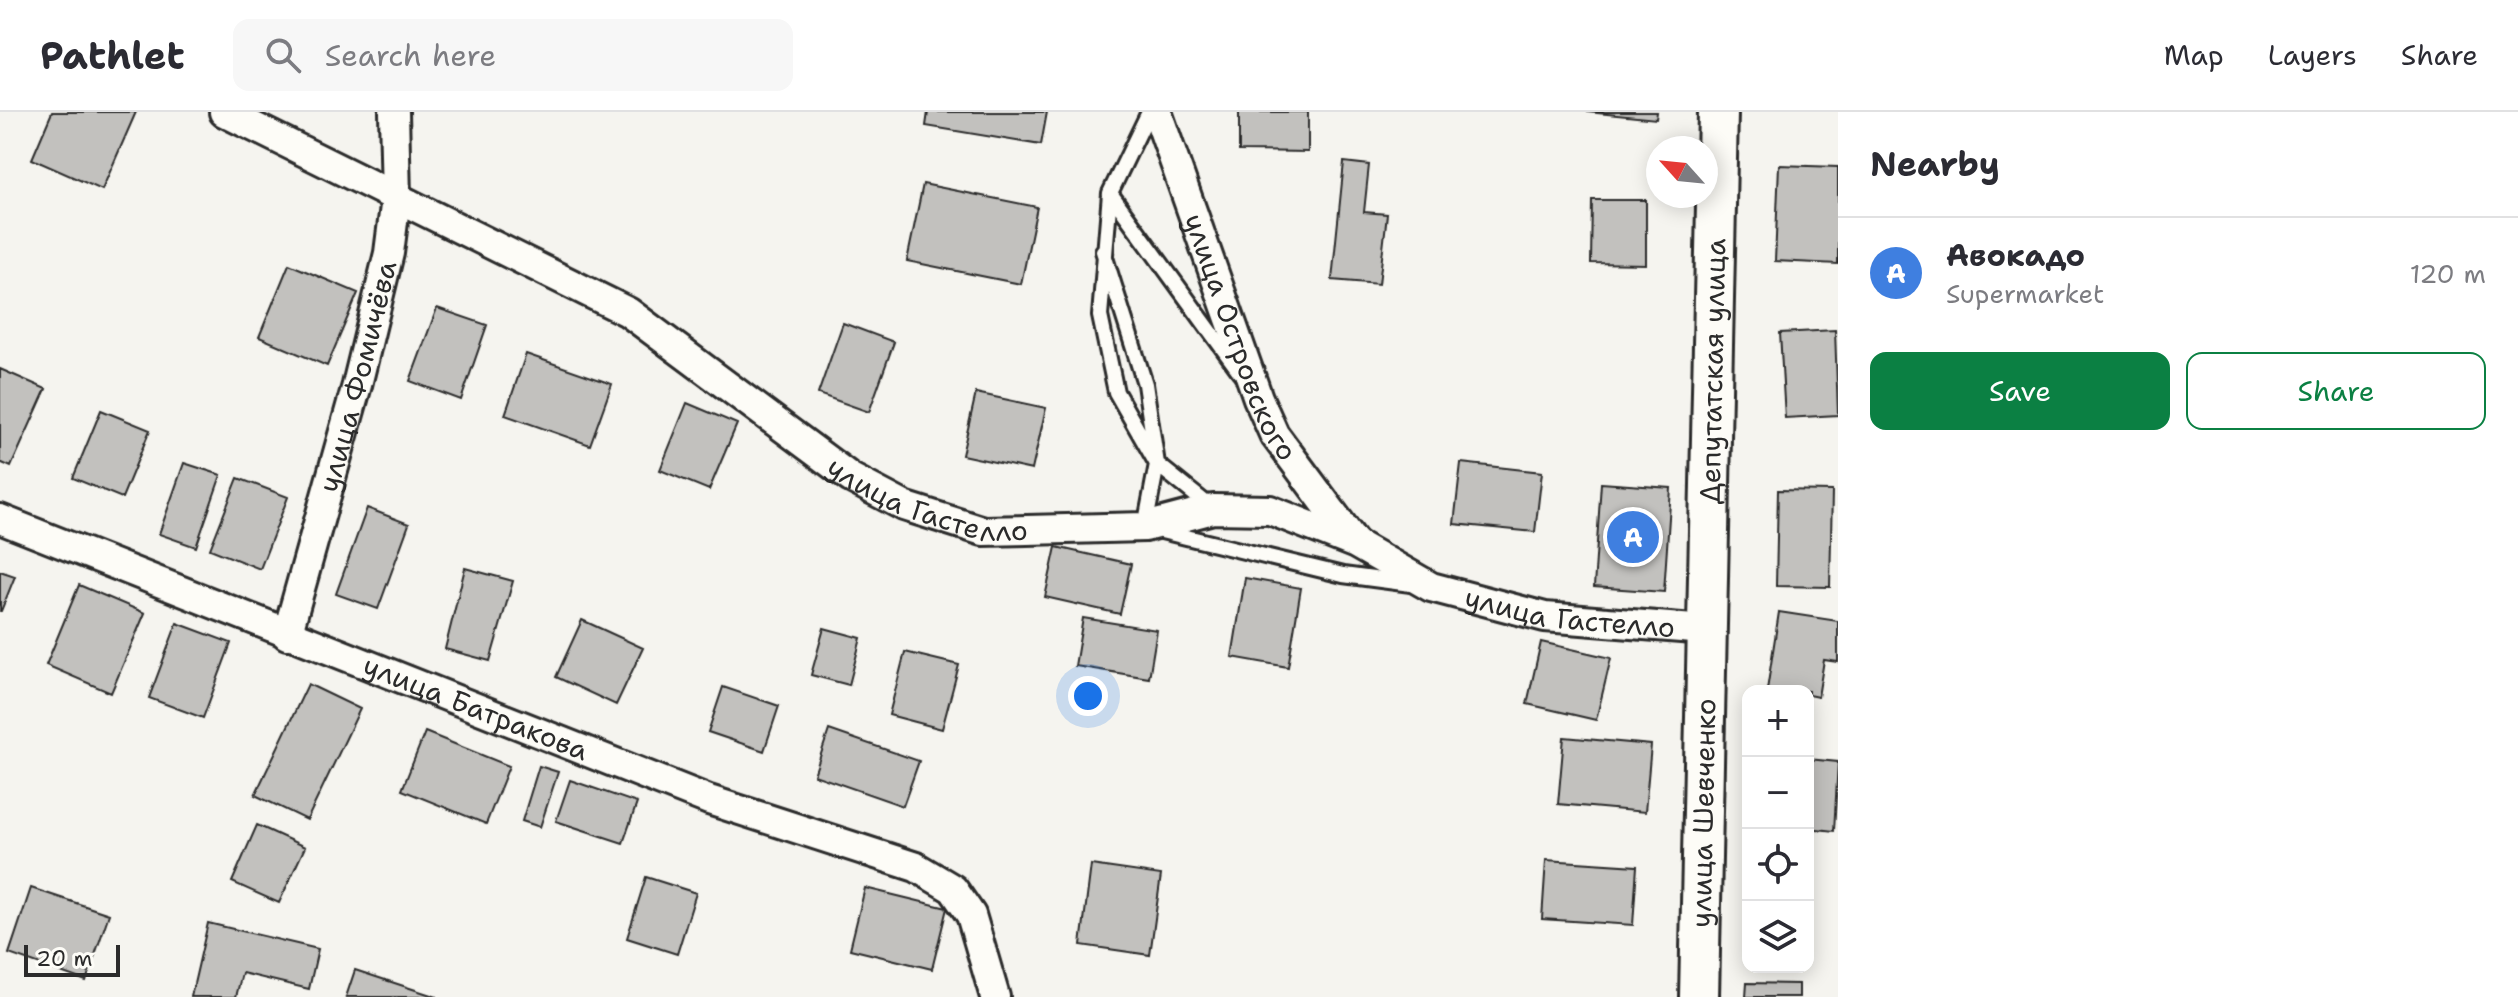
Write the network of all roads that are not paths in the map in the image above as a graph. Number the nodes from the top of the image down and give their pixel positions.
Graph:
1 (224, 112) edge
2 (394, 112) edge
3 (1149, 112) edge
4 (1157, 112) edge
5 (1718, 112) edge
6 (1110, 193) junction
7 (396, 198) junction
8 (1103, 251) junction
9 (1258, 398) junction
10 (1157, 464) junction
11 (1213, 509) junction
12 (0, 519) edge
13 (1145, 527) junction
14 (1356, 544) junction
15 (1431, 587) junction
16 (1706, 630) junction
17 (287, 635) junction
18 (995, 997) edge
19 (1699, 997) edge

1 - 7 street, улица Гастелло
2 - 7 street, улица Фомичёва
3 - 6 lane
4 - 9 street, улица Островского
5 - 16 main road, Депутатская улица
6 - 8 lane
6 - 9 lane
7 - 13 street, улица Гастелло
7 - 17 street, улица Фомичёва
8 - 10 lane
8 - 10 lane
9 - 14 street, улица Островского
10 - 11 lane
10 - 13 lane
11 - 13 street, улица Гастелло
11 - 14 street, улица Гастелло
12 - 17 street, улица Батракова
13 - 15 lane
14 - 15 street, улица Гастелло
15 - 16 street, улица Гастелло
16 - 19 main road, улица Шевченко
17 - 18 street, улица Батракова

